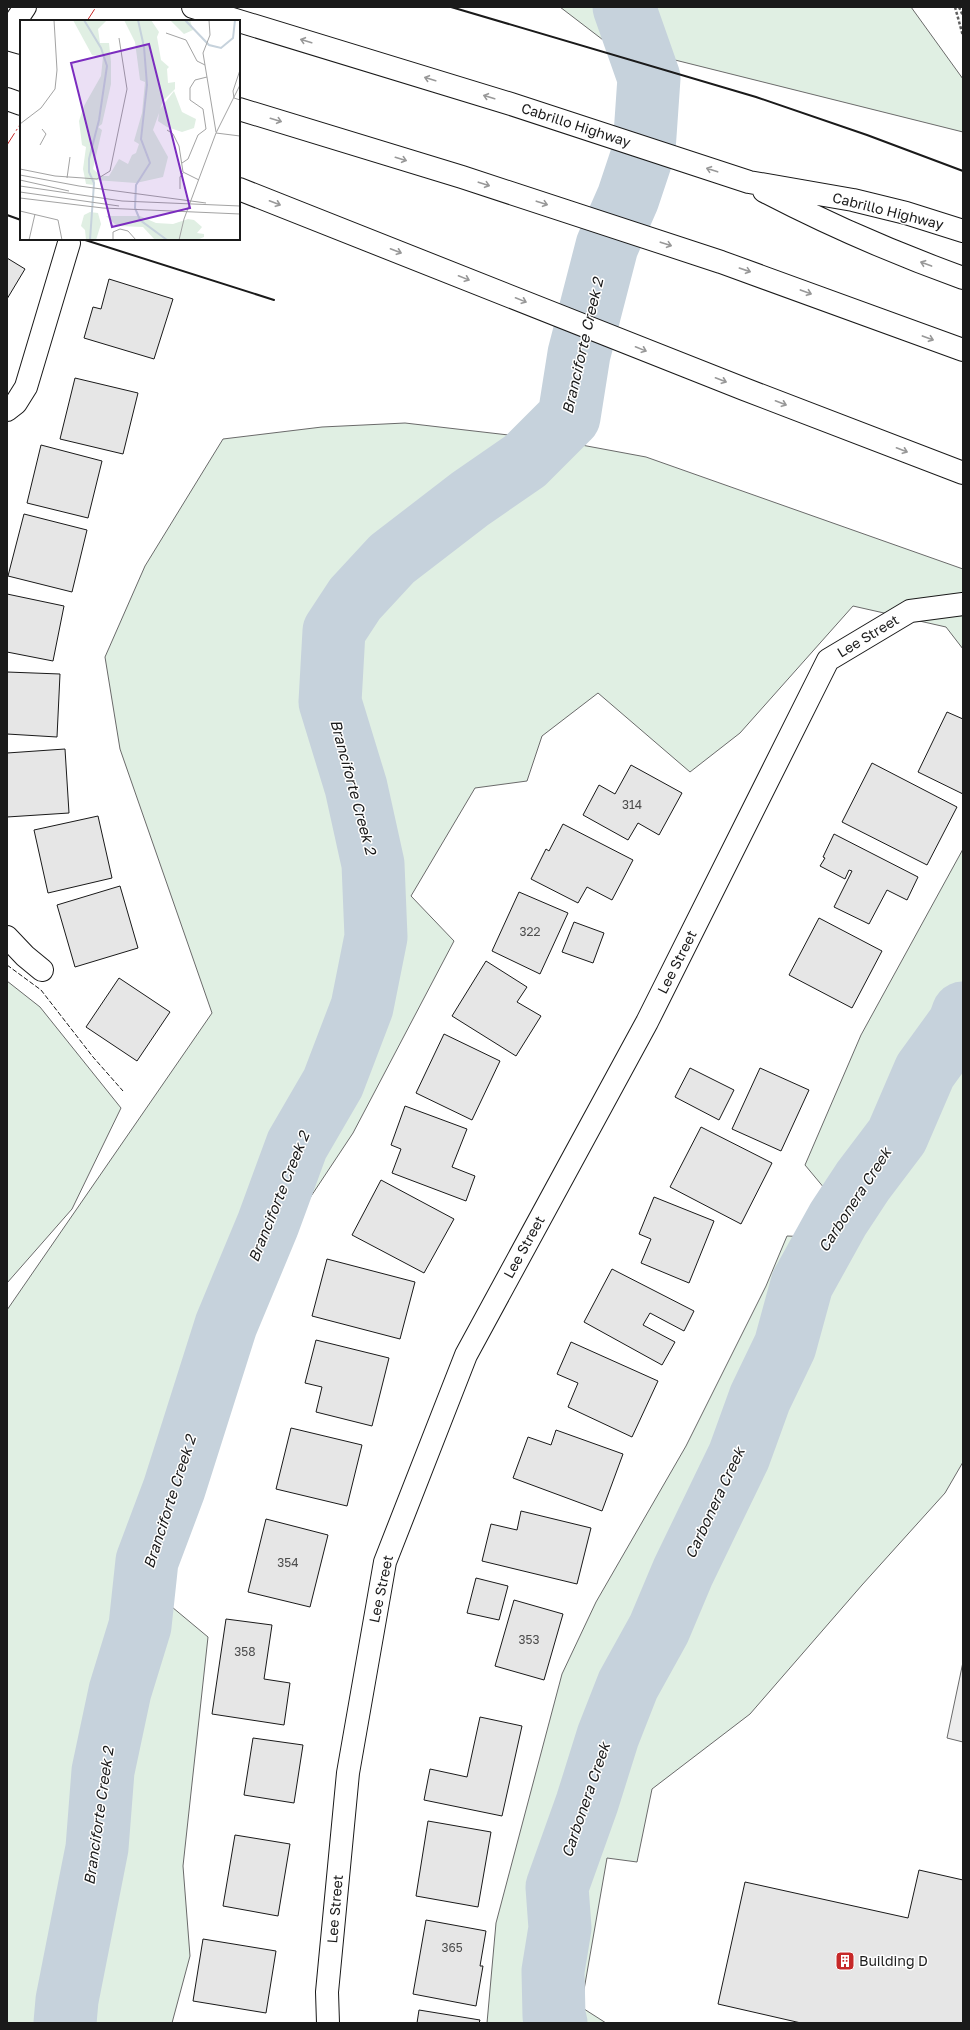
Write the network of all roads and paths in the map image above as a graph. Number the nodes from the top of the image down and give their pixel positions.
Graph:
1 (25, 7) edge
2 (193, 7) edge
3 (954, 7) edge
4 (959, 7) edge
5 (963, 16) edge
6 (236, 20) edge
7 (240, 21) edge
8 (7, 34) edge
9 (963, 36) edge
10 (7, 39) edge
11 (20, 43) edge
12 (7, 98) edge
13 (20, 104) edge
14 (240, 109) edge
15 (749, 182) junction
16 (240, 189) edge
17 (963, 231) edge
18 (69, 243) dead end
19 (963, 278) edge
20 (963, 350) edge
21 (7, 410) edge
22 (963, 473) edge
23 (963, 604) edge
24 (7, 937) edge
25 (42, 970) dead end
26 (328, 2023) edge

1 - 8 main road
6 -> 2 main road, Cabrillo Highway
3 - 9 path
4 - 5 path
15 -> 7 main road, Cabrillo Highway
10 - 11 main road
12 - 13 main road
14 -> 20 main road
15 - 17 main road, Cabrillo Highway
19 -> 15 main road
16 -> 22 main road
18 - 21 main road
23 - 26 main road, Lee Street
24 - 25 main road

